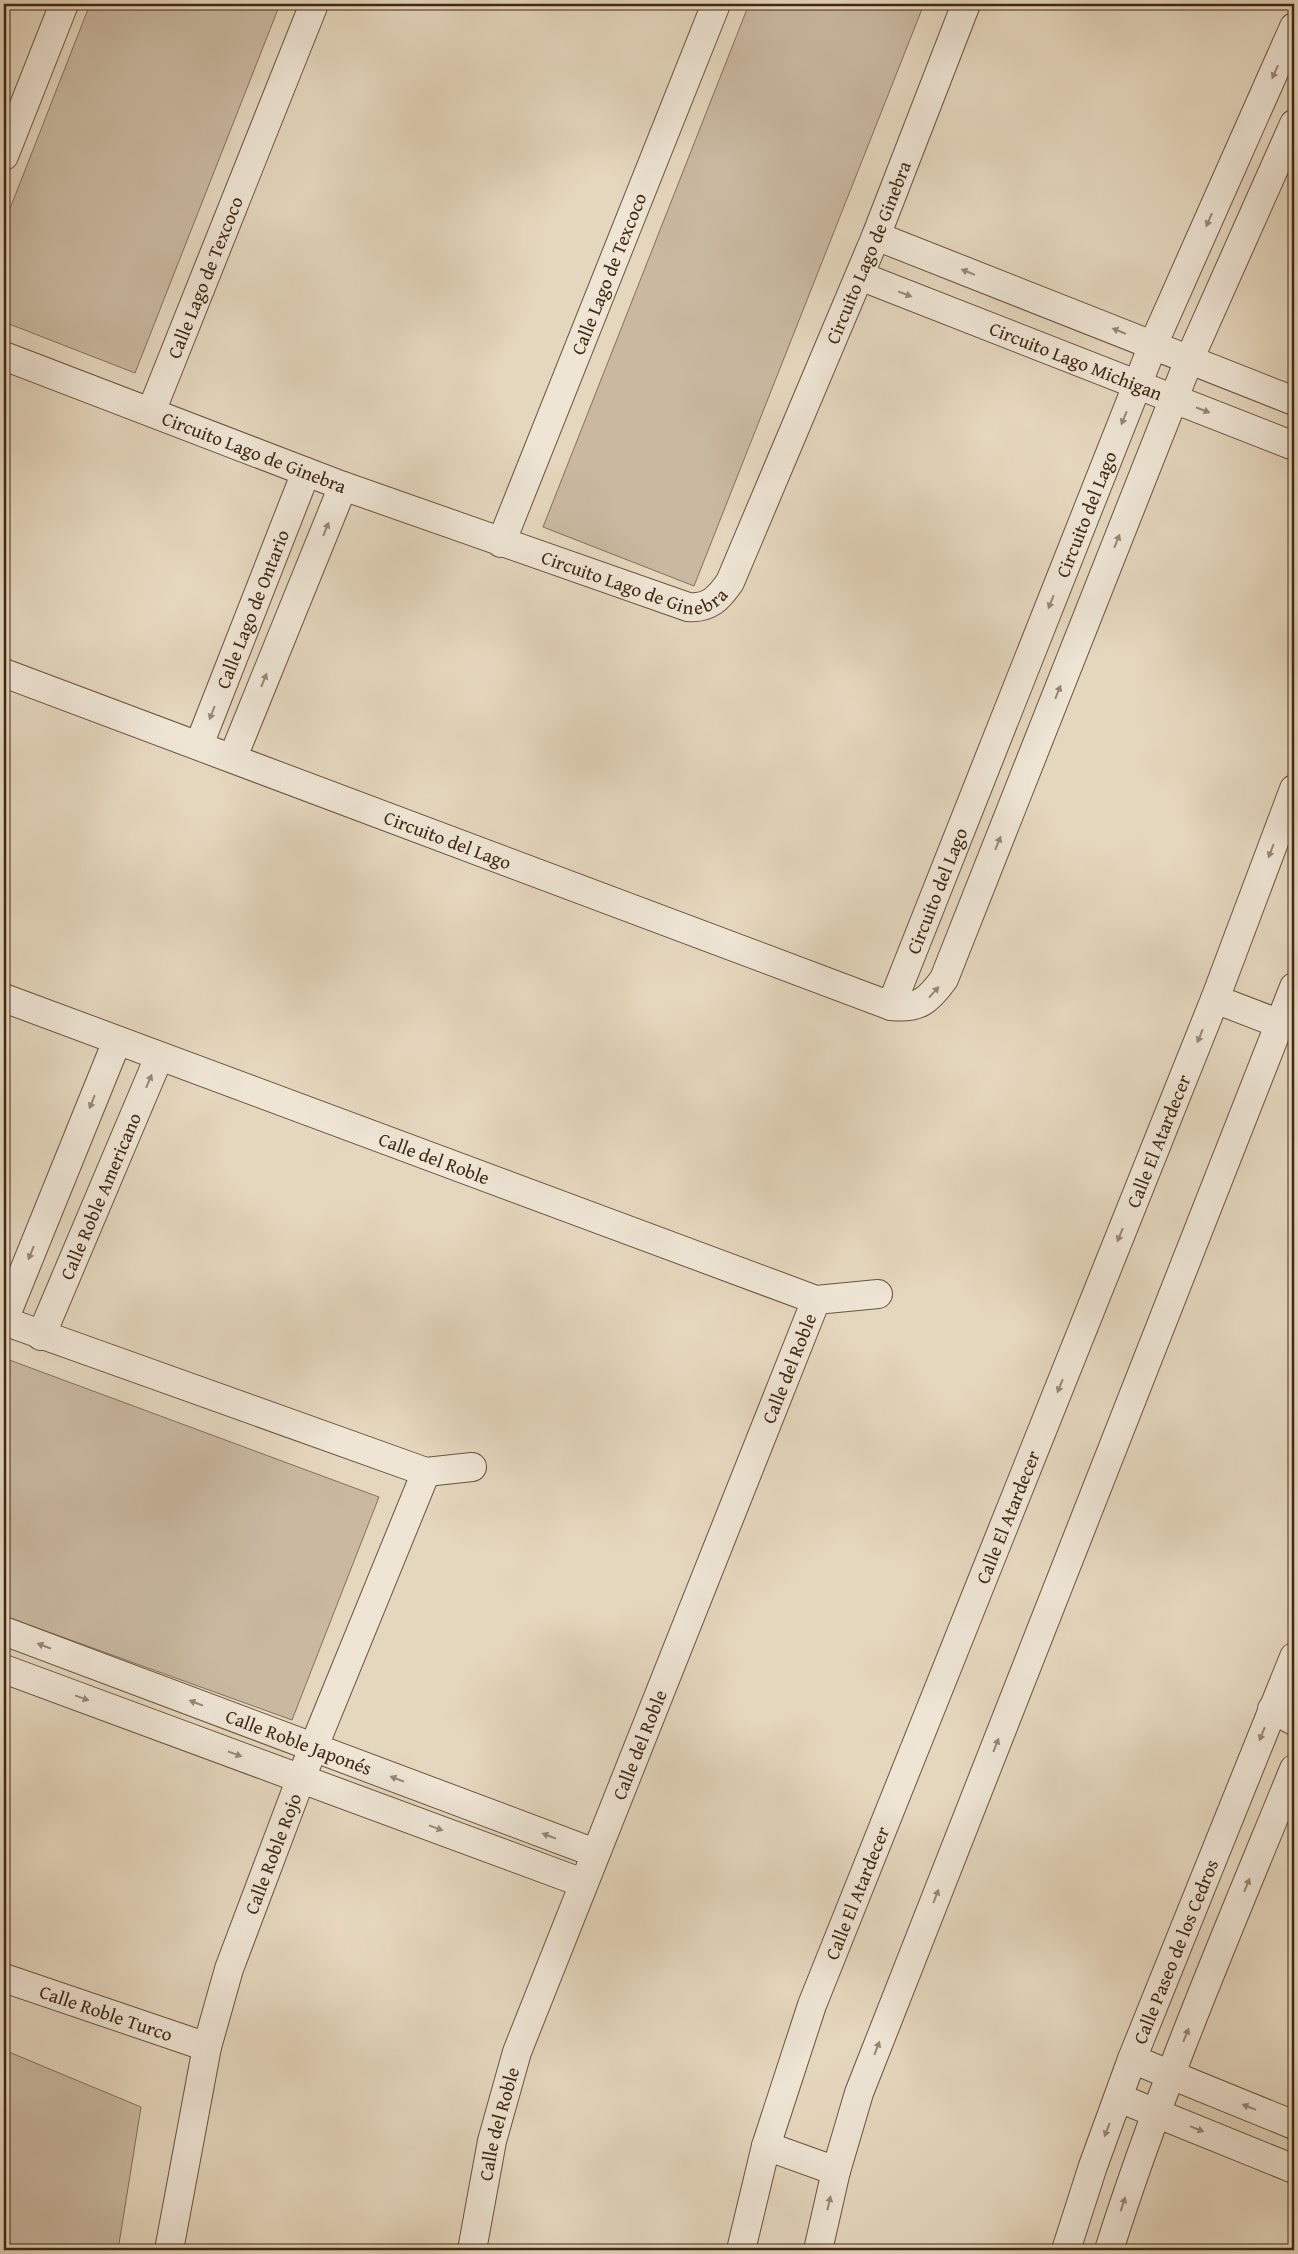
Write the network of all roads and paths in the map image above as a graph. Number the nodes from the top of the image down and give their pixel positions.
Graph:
1 (64, 4) edge
2 (314, 4) edge
3 (716, 4) edge
4 (966, 4) edge
5 (1294, 27) edge
6 (1294, 124) edge
7 (4, 156) edge
8 (876, 236) junction
9 (860, 276) junction
10 (1153, 345) junction
11 (4, 356) edge
12 (1189, 360) junction
13 (1137, 384) junction
14 (1173, 399) junction
15 (1294, 401) edge
16 (151, 412) junction
17 (1294, 446) edge
18 (306, 472) junction
19 (344, 486) junction
20 (501, 543) junction
21 (4, 672) edge
22 (199, 745) junction
23 (232, 757) junction
24 (1294, 789) edge
25 (1294, 988) edge
26 (4, 998) edge
27 (1214, 999) junction
28 (891, 1006) junction
29 (1280, 1024) junction
30 (117, 1041) junction
31 (159, 1057) junction
32 (878, 1294) dead end
33 (816, 1300) junction
34 (4, 1320) edge
35 (41, 1336) junction
36 (472, 1467) dead end
37 (426, 1472) junction
38 (4, 1631) edge
39 (1294, 1657) edge
40 (4, 1669) edge
41 (1283, 1715) edge
42 (313, 1747) junction
43 (1294, 1769) edge
44 (301, 1778) junction
45 (595, 1853) junction
46 (583, 1882) junction
47 (4, 1978) edge
48 (208, 2047) junction
49 (1132, 2060) junction
50 (1169, 2075) junction
51 (1119, 2098) junction
52 (1156, 2113) junction
53 (1294, 2125) edge
54 (766, 2146) junction
55 (1294, 2169) edge
56 (836, 2171) junction
57 (169, 2250) edge
58 (472, 2250) edge
59 (741, 2250) edge
60 (818, 2250) edge
61 (1066, 2250) edge
62 (1109, 2250) edge

1 - 7 street
2 - 16 street, Calle Lago de Texcoco
3 - 20 street, Calle Lago de Texcoco
4 - 8 street, Circuito Lago de Ginebra
5 -> 10 street, Circuito del Lago
6 - 12 street, Circuito del Lago
8 - 9 street, Circuito Lago de Ginebra
10 -> 8 street
9 -> 13 street, Circuito Lago Michigan
9 - 20 street, Circuito Lago de Ginebra
10 - 12 street
10 - 13 street, Circuito del Lago
11 - 16 street, Circuito Lago de Ginebra
12 - 14 street, Circuito del Lago
12 - 15 street
13 - 14 street, Circuito Lago Michigan
13 -> 28 street, Circuito del Lago
14 -> 17 street, Circuito Lago Michigan
28 -> 14 street, Circuito del Lago
16 - 18 street, Circuito Lago de Ginebra
18 - 19 street, Circuito Lago de Ginebra
18 -> 22 street, Calle Lago de Ontario
19 - 20 street, Circuito Lago de Ginebra
23 -> 19 street, Calle Lago de Ontario
21 - 22 street, Circuito del Lago
22 - 23 street, Circuito del Lago
23 - 28 street, Circuito del Lago
24 -> 27 street, Calle El Atardecer
25 - 29 street
26 - 30 street, Calle del Roble
27 - 29 street
27 -> 54 street, Calle El Atardecer
56 -> 29 street
30 - 31 street, Calle del Roble
30 -> 34 street
31 - 33 street, Calle del Roble
35 -> 31 street, Calle Roble Americano
32 - 33 street
33 - 45 street, Calle del Roble
34 - 35 street
35 - 37 street
36 - 37 street
37 - 42 street, Calle Roble Rojo
42 -> 38 street, Calle Roble Japonés
39 - 41 street, Calle Paseo de los Cedros
40 -> 44 street, Calle Roble Japonés
41 -> 49 street, Calle Paseo de los Cedros
42 - 44 street, Calle Roble Rojo
45 -> 42 street, Calle Roble Japonés
50 -> 43 street
44 -> 46 street, Calle Roble Japonés
44 - 48 street, Calle Roble Rojo
45 - 46 street, Calle del Roble
46 - 58 street, Calle del Roble
47 - 48 street, Calle Roble Turco
48 - 57 street, Calle Roble Rojo
49 - 50 street
49 - 51 street, Calle Paseo de los Cedros
50 - 52 street
53 -> 50 street
51 - 52 street
51 -> 61 street, Calle Paseo de los Cedros
52 -> 55 street
62 -> 52 street
54 - 56 street
54 - 59 street, Calle El Atardecer
60 -> 56 street

